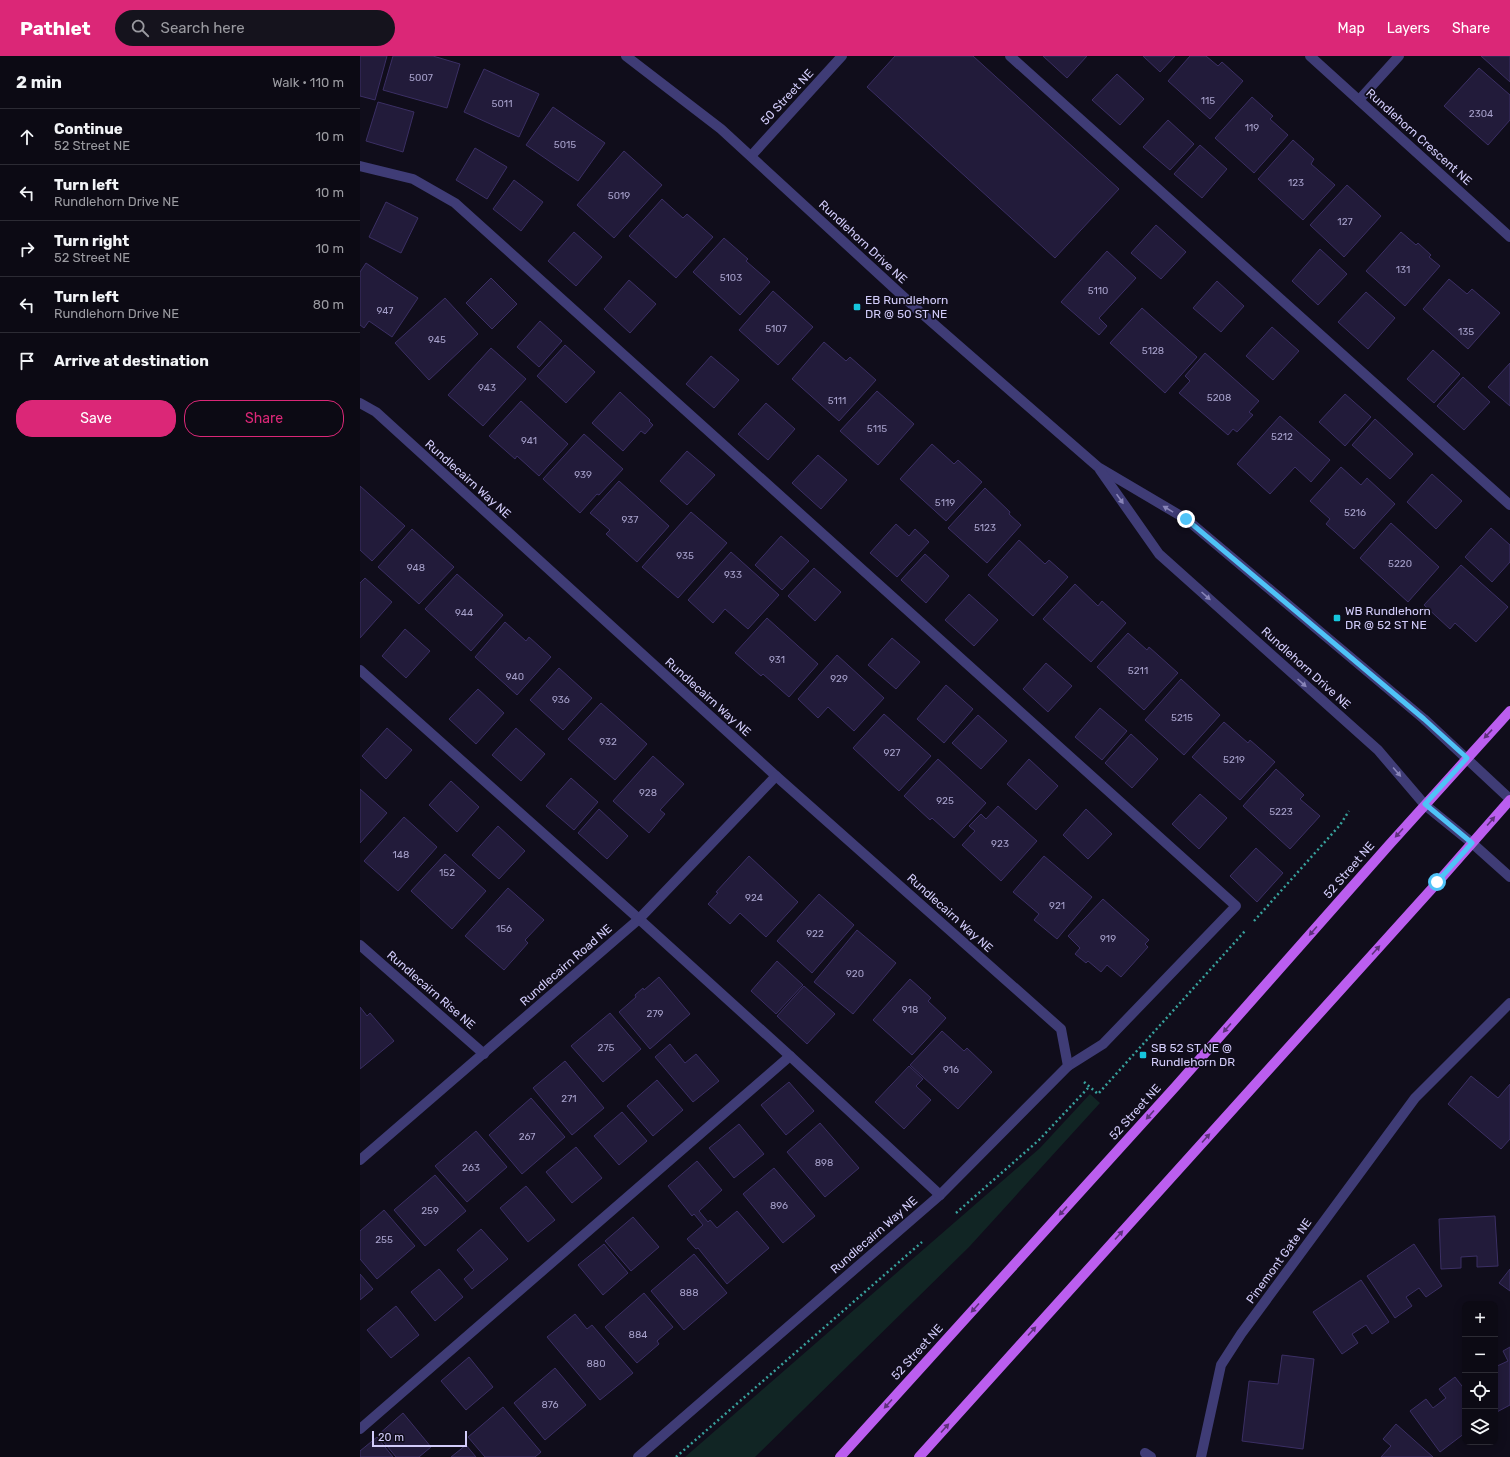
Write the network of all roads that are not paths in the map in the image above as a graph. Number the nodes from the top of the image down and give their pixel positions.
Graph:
1 (626, 56) edge
2 (842, 56) edge
3 (1010, 56) edge
4 (1310, 56) edge
5 (1399, 56) edge
6 (1359, 100) junction
7 (751, 156) junction
8 (360, 166) edge
9 (1509, 233) edge
10 (360, 403) edge
11 (1098, 467) junction
12 (1510, 506) edge
13 (360, 670) edge
14 (1510, 711) edge
15 (1467, 758) junction
16 (776, 776) junction
17 (1510, 799) edge
18 (1425, 804) junction
19 (1472, 843) junction
20 (1510, 877) edge
21 (640, 919) junction
22 (360, 945) edge
23 (1510, 1003) edge
24 (484, 1054) junction
25 (790, 1056) junction
26 (1068, 1066) junction
27 (360, 1160) edge
28 (940, 1195) junction
29 (360, 1429) edge
30 (638, 1457) edge
31 (840, 1457) edge
32 (919, 1457) edge
33 (1201, 1457) edge

1 - 7 street, Rundlehorn Drive NE
2 - 7 street, 50 Street NE
3 - 12 street
4 - 6 street, Rundlehorn Crescent NE
5 - 6 street
6 - 9 street, Rundlehorn Crescent NE
7 - 11 street, Rundlehorn Drive NE
8 - 26 street
10 - 16 street, Rundlecairn Way NE
15 -> 11 street, Rundlehorn Drive NE
11 -> 18 street, Rundlehorn Drive NE
13 - 21 street
14 -> 15 main road, 52 Street NE
15 - 17 street, Rundlehorn Drive NE
15 - 18 main road, 52 Street NE
16 - 21 street, Rundlecairn Road NE
16 - 26 street, Rundlecairn Way NE
19 -> 17 main road
18 - 19 street, Rundlehorn Drive NE
18 -> 31 main road, 52 Street NE
19 - 20 street, Rundlehorn Drive NE
32 -> 19 main road
21 - 24 street, Rundlecairn Road NE
21 - 25 street
22 - 24 street, Rundlecairn Rise NE
23 - 33 street, Pinemont Gate NE
24 - 27 street, Rundlecairn Road NE
25 - 28 street
25 - 29 street
26 - 28 street, Rundlecairn Way NE
28 - 30 street, Rundlecairn Way NE

